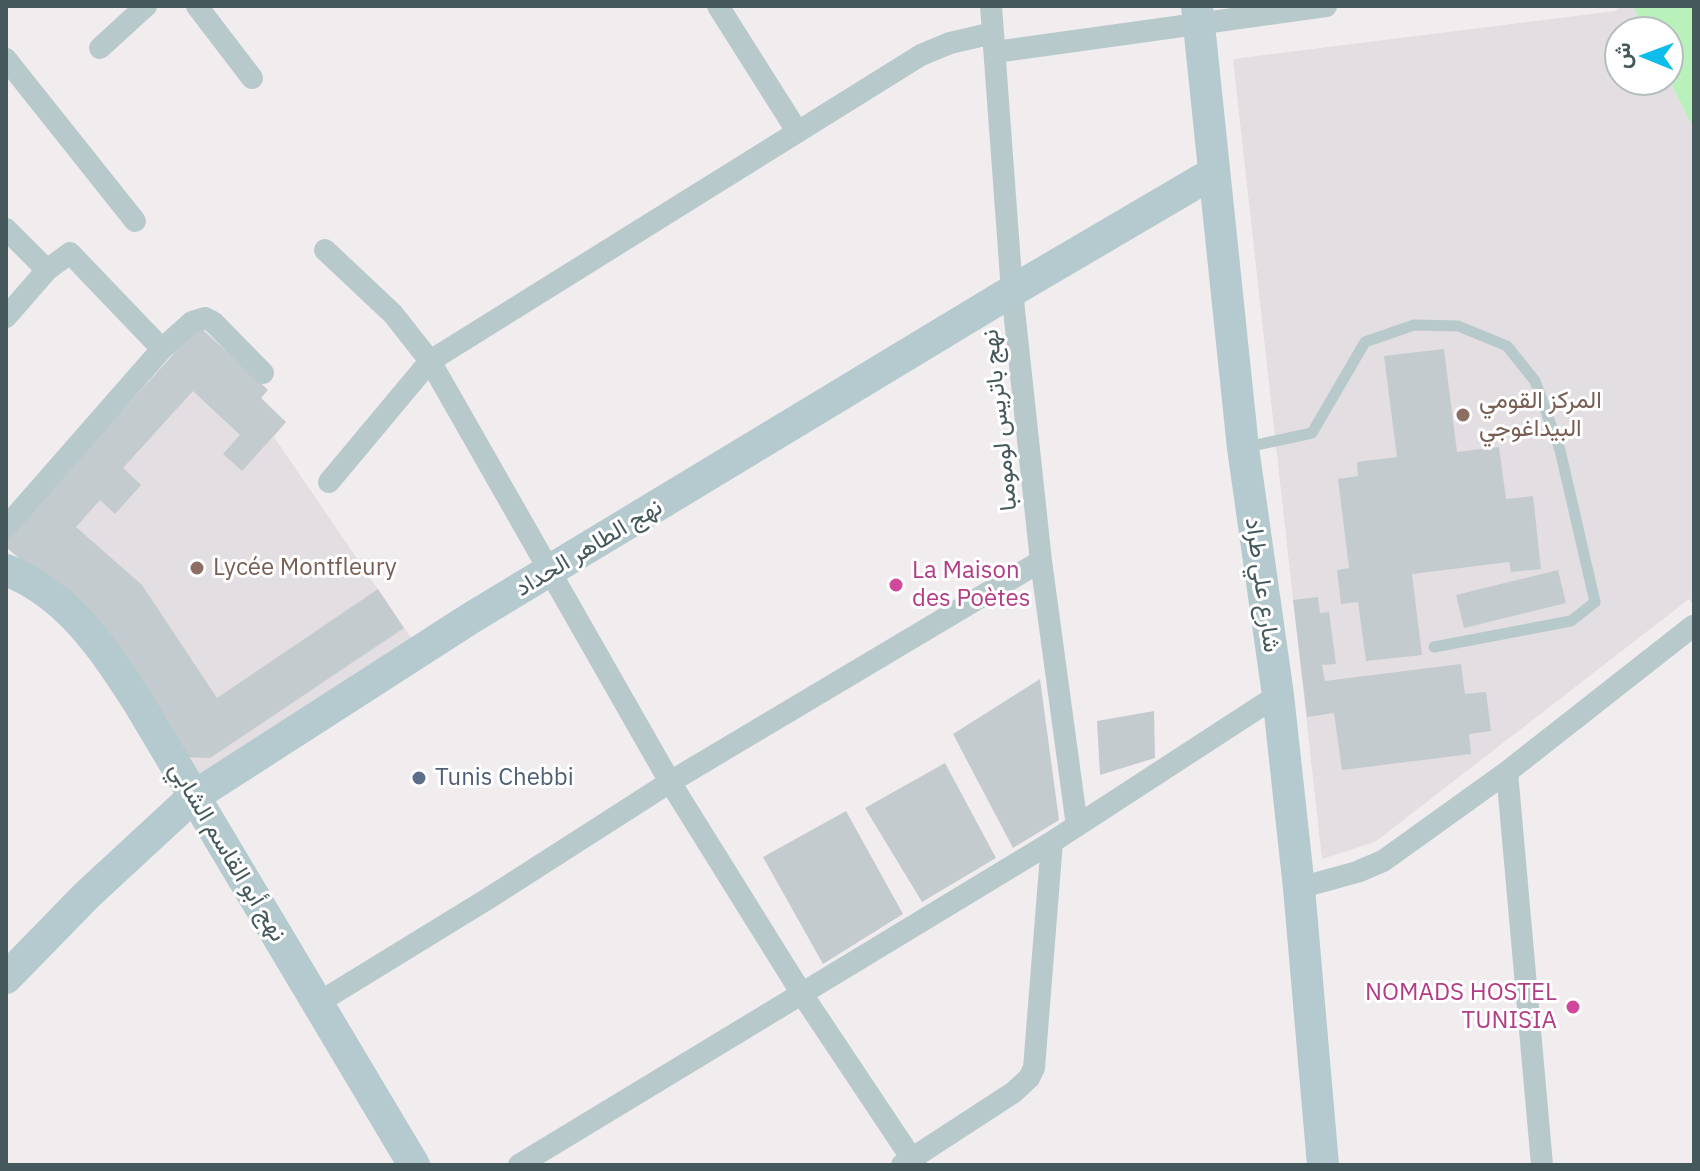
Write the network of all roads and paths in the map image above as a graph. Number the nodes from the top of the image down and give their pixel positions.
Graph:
1 (146, 6) edge
2 (197, 6) edge
3 (718, 6) edge
4 (991, 6) edge
5 (1326, 6) edge
6 (1198, 15) edge
7 (994, 42) junction
8 (100, 48) dead end
9 (6, 59) edge
10 (252, 78) dead end
11 (797, 131) junction
12 (1213, 173) junction
13 (135, 221) dead end
14 (6, 229) edge
15 (325, 250) dead end
16 (47, 270) junction
17 (1012, 291) junction
18 (6, 317) edge
19 (162, 349) junction
20 (430, 361) junction
21 (263, 373) dead end
22 (1243, 448) junction
23 (329, 482) dead end
24 (6, 527) edge
25 (1041, 561) junction
26 (6, 570) edge
27 (551, 572) junction
28 (1693, 626) edge
29 (1434, 647) dead end
30 (1278, 695) junction
31 (1507, 772) junction
32 (670, 782) junction
33 (193, 797) junction
34 (1077, 826) junction
35 (1052, 842) junction
36 (1299, 888) junction
37 (6, 978) edge
38 (802, 994) junction
39 (318, 1003) junction
40 (910, 1163) edge
41 (414, 1165) edge
42 (519, 1165) edge
43 (1323, 1165) edge
44 (1542, 1165) edge

1 - 8 street
2 - 10 street
3 - 11 street
4 - 7 street, نهج باتريس لومومبا
5 - 6 street
6 - 7 street
6 - 12 street, شارع علي طراد
7 - 11 street
7 - 17 street, نهج باتريس لومومبا
9 - 13 street
11 - 20 street
12 - 17 street, نهج الطاهر الحداد
12 - 22 street, شارع علي طراد
14 - 16 street
15 - 20 street
16 - 18 street
16 - 19 street
17 - 25 street, نهج باتريس لومومبا
17 - 27 street, نهج الطاهر الحداد
19 - 21 street
19 - 24 street
20 - 23 street
20 - 27 street
22 - 29 lane
22 - 30 street, شارع علي طراد
25 - 32 street
25 - 34 street, نهج باتريس لومومبا
26 - 33 street, نهج أبو القاسم الشابي
27 - 32 street
27 - 33 street, نهج الطاهر الحداد
28 - 31 street
30 - 34 street
30 - 36 street, شارع علي طراد
31 - 36 street
31 - 44 street
32 - 38 street
32 - 39 street
33 - 37 street, نهج الطاهر الحداد
33 - 39 street, نهج أبو القاسم الشابي
34 - 35 street
35 - 38 street
35 - 40 street
36 - 43 street, شارع علي طراد
38 - 40 street
38 - 42 street
39 - 41 street, نهج أبو القاسم الشابي

